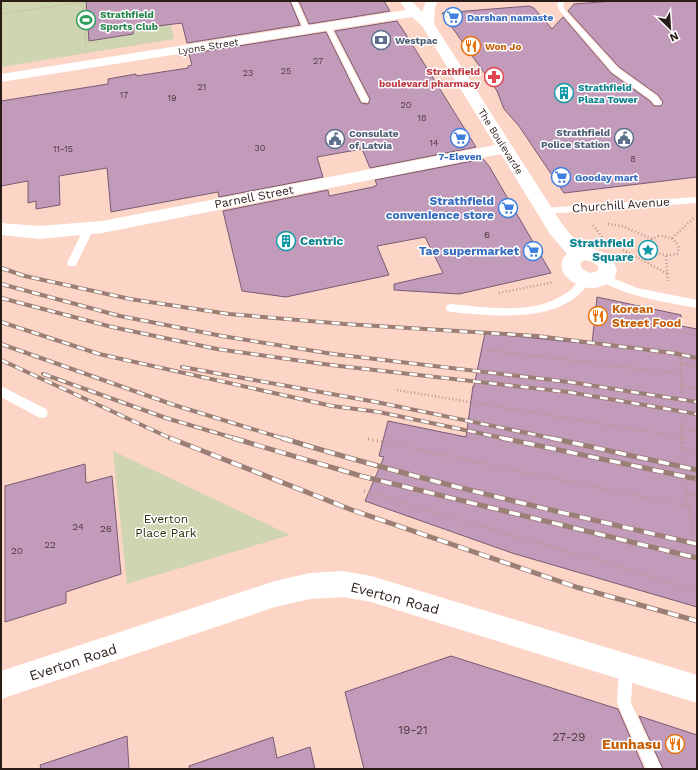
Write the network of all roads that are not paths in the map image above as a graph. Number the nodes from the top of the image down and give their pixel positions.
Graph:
1 (294, 1) edge
2 (406, 1) edge
3 (432, 1) edge
4 (563, 1) edge
5 (415, 13) junction
6 (428, 24) junction
7 (328, 27) junction
8 (307, 30) junction
9 (1, 78) edge
10 (364, 100) dead end
11 (658, 103) dead end
12 (506, 148) junction
13 (697, 200) edge
14 (545, 210) junction
15 (89, 228) junction
16 (1, 230) edge
17 (578, 255) junction
18 (72, 263) dead end
19 (603, 278) junction
20 (585, 280) junction
21 (697, 304) edge
22 (451, 308) dead end
23 (1, 391) edge
24 (42, 413) dead end
25 (626, 668) junction
26 (1, 685) edge
27 (697, 689) edge
28 (654, 769) edge

1 - 8 lane
2 - 5 street, The Boulevarde
3 - 6 street
4 - 11 lane
5 - 6 street, The Boulevarde
5 - 7 street, Lyons Street
6 - 12 street, The Boulevarde
7 - 8 street, Lyons Street
7 - 10 lane
8 - 9 street, Lyons Street
12 - 14 street, The Boulevarde
12 - 15 street, Parnell Street
13 - 14 lane, Churchill Avenue
14 - 17 street, The Boulevarde
15 - 16 street, Parnell Street
15 - 18 lane
17 - 19 street
17 - 20 street
19 - 20 street
19 - 21 lane
20 - 22 lane
23 - 24 lane
25 - 26 street, Everton Road
25 - 27 street, Everton Road
25 - 28 lane

